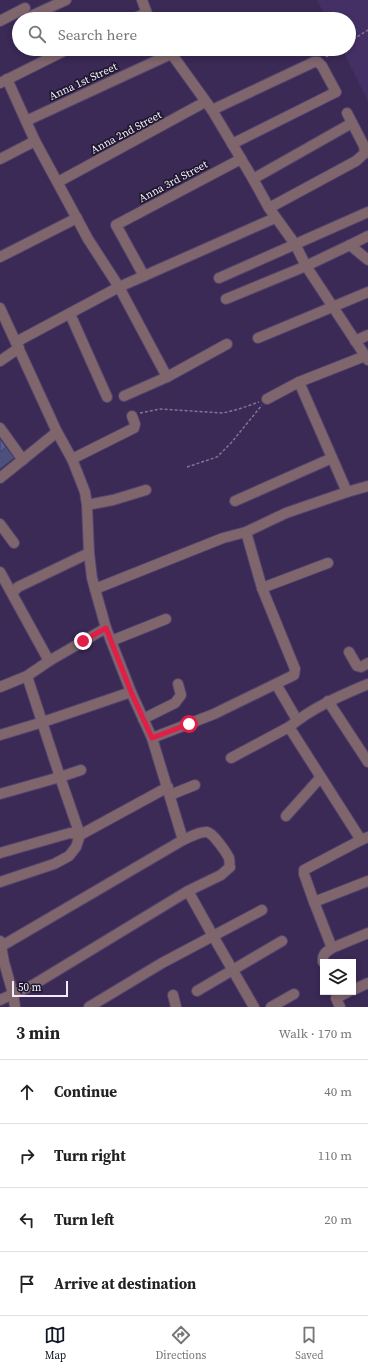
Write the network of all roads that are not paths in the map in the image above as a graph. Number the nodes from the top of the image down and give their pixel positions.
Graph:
1 (66, 0) edge
2 (142, 0) edge
3 (26, 11) edge
4 (146, 12) edge
5 (12, 16) edge
6 (0, 21) edge
7 (44, 56) edge
8 (160, 56) edge
9 (173, 56) edge
10 (3, 81) edge
11 (208, 106) junction
12 (347, 113) dead end
13 (26, 121) junction
14 (352, 123) junction
15 (35, 141) junction
16 (232, 144) junction
17 (0, 159) edge
18 (241, 159) junction
19 (253, 179) junction
20 (58, 182) junction
21 (269, 208) junction
22 (368, 212) edge
23 (77, 218) junction
24 (275, 218) junction
25 (368, 236) edge
26 (295, 244) junction
27 (350, 245) junction
28 (0, 257) edge
29 (368, 260) edge
30 (306, 266) junction
31 (144, 276) junction
32 (219, 278) dead end
33 (119, 287) junction
34 (368, 292) edge
35 (226, 299) dead end
36 (332, 307) junction
37 (0, 308) edge
38 (70, 314) junction
39 (368, 335) edge
40 (258, 338) dead end
41 (355, 341) junction
42 (227, 344) dead end
43 (18, 345) junction
44 (367, 358) edge
45 (0, 361) edge
46 (167, 376) junction
47 (299, 382) junction
48 (124, 396) dead end
49 (107, 397) dead end
50 (267, 399) road end
51 (132, 416) road end
52 (0, 428) edge
53 (57, 432) junction
54 (332, 458) junction
55 (72, 459) junction
56 (23, 460) junction
57 (0, 478) edge
58 (368, 486) edge
59 (146, 490) dead end
60 (347, 492) junction
61 (235, 501) dead end
62 (87, 505) junction
63 (0, 524) edge
64 (246, 532) junction
65 (14, 543) dead end
66 (89, 553) junction
67 (328, 562) dead end
68 (0, 572) edge
69 (262, 588) junction
70 (95, 589) junction
71 (13, 594) junction
72 (166, 619) dead end
73 (106, 628) junction
74 (111, 641) junction
75 (349, 652) dead end
76 (49, 661) junction
77 (368, 663) edge
78 (27, 676) junction
79 (178, 684) dead end
80 (276, 684) junction
81 (368, 684) edge
82 (0, 687) edge
83 (131, 692) junction
84 (328, 701) junction
85 (143, 719) junction
86 (43, 722) junction
87 (293, 723) junction
88 (0, 735) edge
89 (152, 738) junction
90 (231, 758) dead end
91 (368, 762) edge
92 (81, 770) dead end
93 (60, 777) junction
94 (320, 778) junction
95 (195, 785) dead end
96 (169, 791) junction
97 (0, 794) edge
98 (286, 816) dead end
99 (80, 835) junction
100 (364, 838) edge
101 (183, 840) junction
102 (0, 852) edge
103 (0, 882) edge
104 (368, 882) edge
105 (188, 891) junction
106 (314, 902) junction
107 (262, 910) dead end
108 (368, 933) edge
109 (213, 936) junction
110 (282, 941) dead end
111 (1, 944) edge
112 (332, 948) junction
113 (323, 959) edge
114 (233, 971) junction
115 (368, 983) edge
116 (356, 989) edge
117 (197, 991) dead end
118 (13, 994) junction
119 (294, 994) dead end
120 (173, 995) dead end
121 (0, 1000) edge
122 (15, 1007) edge
123 (88, 1007) edge
124 (176, 1007) edge
125 (254, 1007) edge
126 (271, 1007) edge

1 - 3 street
2 - 4 street
5 - 6 street
7 - 10 street
8 - 13 street, Anna 1st Street
9 - 11 street
10 - 13 street
11 - 16 street
11 - 16 street, Anna 2nd Street
11 - 20 street, Anna 2nd Street
12 - 14 street
13 - 15 street
14 - 19 street
14 - 21 street
15 - 17 street
15 - 20 street
16 - 18 street
18 - 19 street
18 - 31 street, Anna 3rd Street
19 - 21 street
20 - 23 street
21 - 24 street
22 - 26 street
23 - 28 street
23 - 33 street
24 - 26 street
24 - 31 street
25 - 27 street
26 - 30 street
26 - 32 street
27 - 29 street
27 - 30 street
30 - 35 street
30 - 36 street
31 - 33 street
33 - 38 street
33 - 46 street
34 - 36 street
36 - 40 street
36 - 41 street
37 - 43 street
38 - 43 street
38 - 49 street
39 - 41 street
41 - 44 street
42 - 46 street
43 - 45 street
43 - 53 street
44 - 47 street
46 - 48 street
47 - 50 street
47 - 54 street
51 - 55 street
52 - 56 street
53 - 55 street
53 - 56 street
54 - 60 street
54 - 61 street
55 - 62 street
56 - 57 street
58 - 60 street
59 - 62 street
60 - 64 street
62 - 66 street
63 - 65 street
64 - 69 street
64 - 70 street
66 - 70 street
66 - 71 street
67 - 69 street
68 - 71 street
69 - 80 street
70 - 73 street
71 - 76 street
72 - 74 street
73 - 74 street
73 - 76 street
74 - 83 street
75 - 77 street
76 - 78 street
78 - 82 street
78 - 86 street
79 - 85 street
80 - 87 street
80 - 89 street
81 - 84 street
83 - 85 street
83 - 86 street
84 - 87 street
84 - 91 street
85 - 89 street
86 - 88 street
86 - 93 street
87 - 90 street
87 - 94 street
89 - 96 street
92 - 93 street
93 - 97 street
93 - 99 street
94 - 98 street
94 - 100 street
95 - 96 street
96 - 99 street
96 - 101 street
99 - 102 street
99 - 103 street
100 - 106 street
101 - 105 street
101 - 111 street
104 - 106 street
105 - 109 street
105 - 118 street
106 - 112 street
107 - 109 street
108 - 112 street
109 - 114 street
109 - 123 street
110 - 114 street
111 - 118 street
112 - 113 street
114 - 117 street
114 - 125 street
115 - 116 street
118 - 121 street
118 - 122 street
119 - 126 street
120 - 124 street

